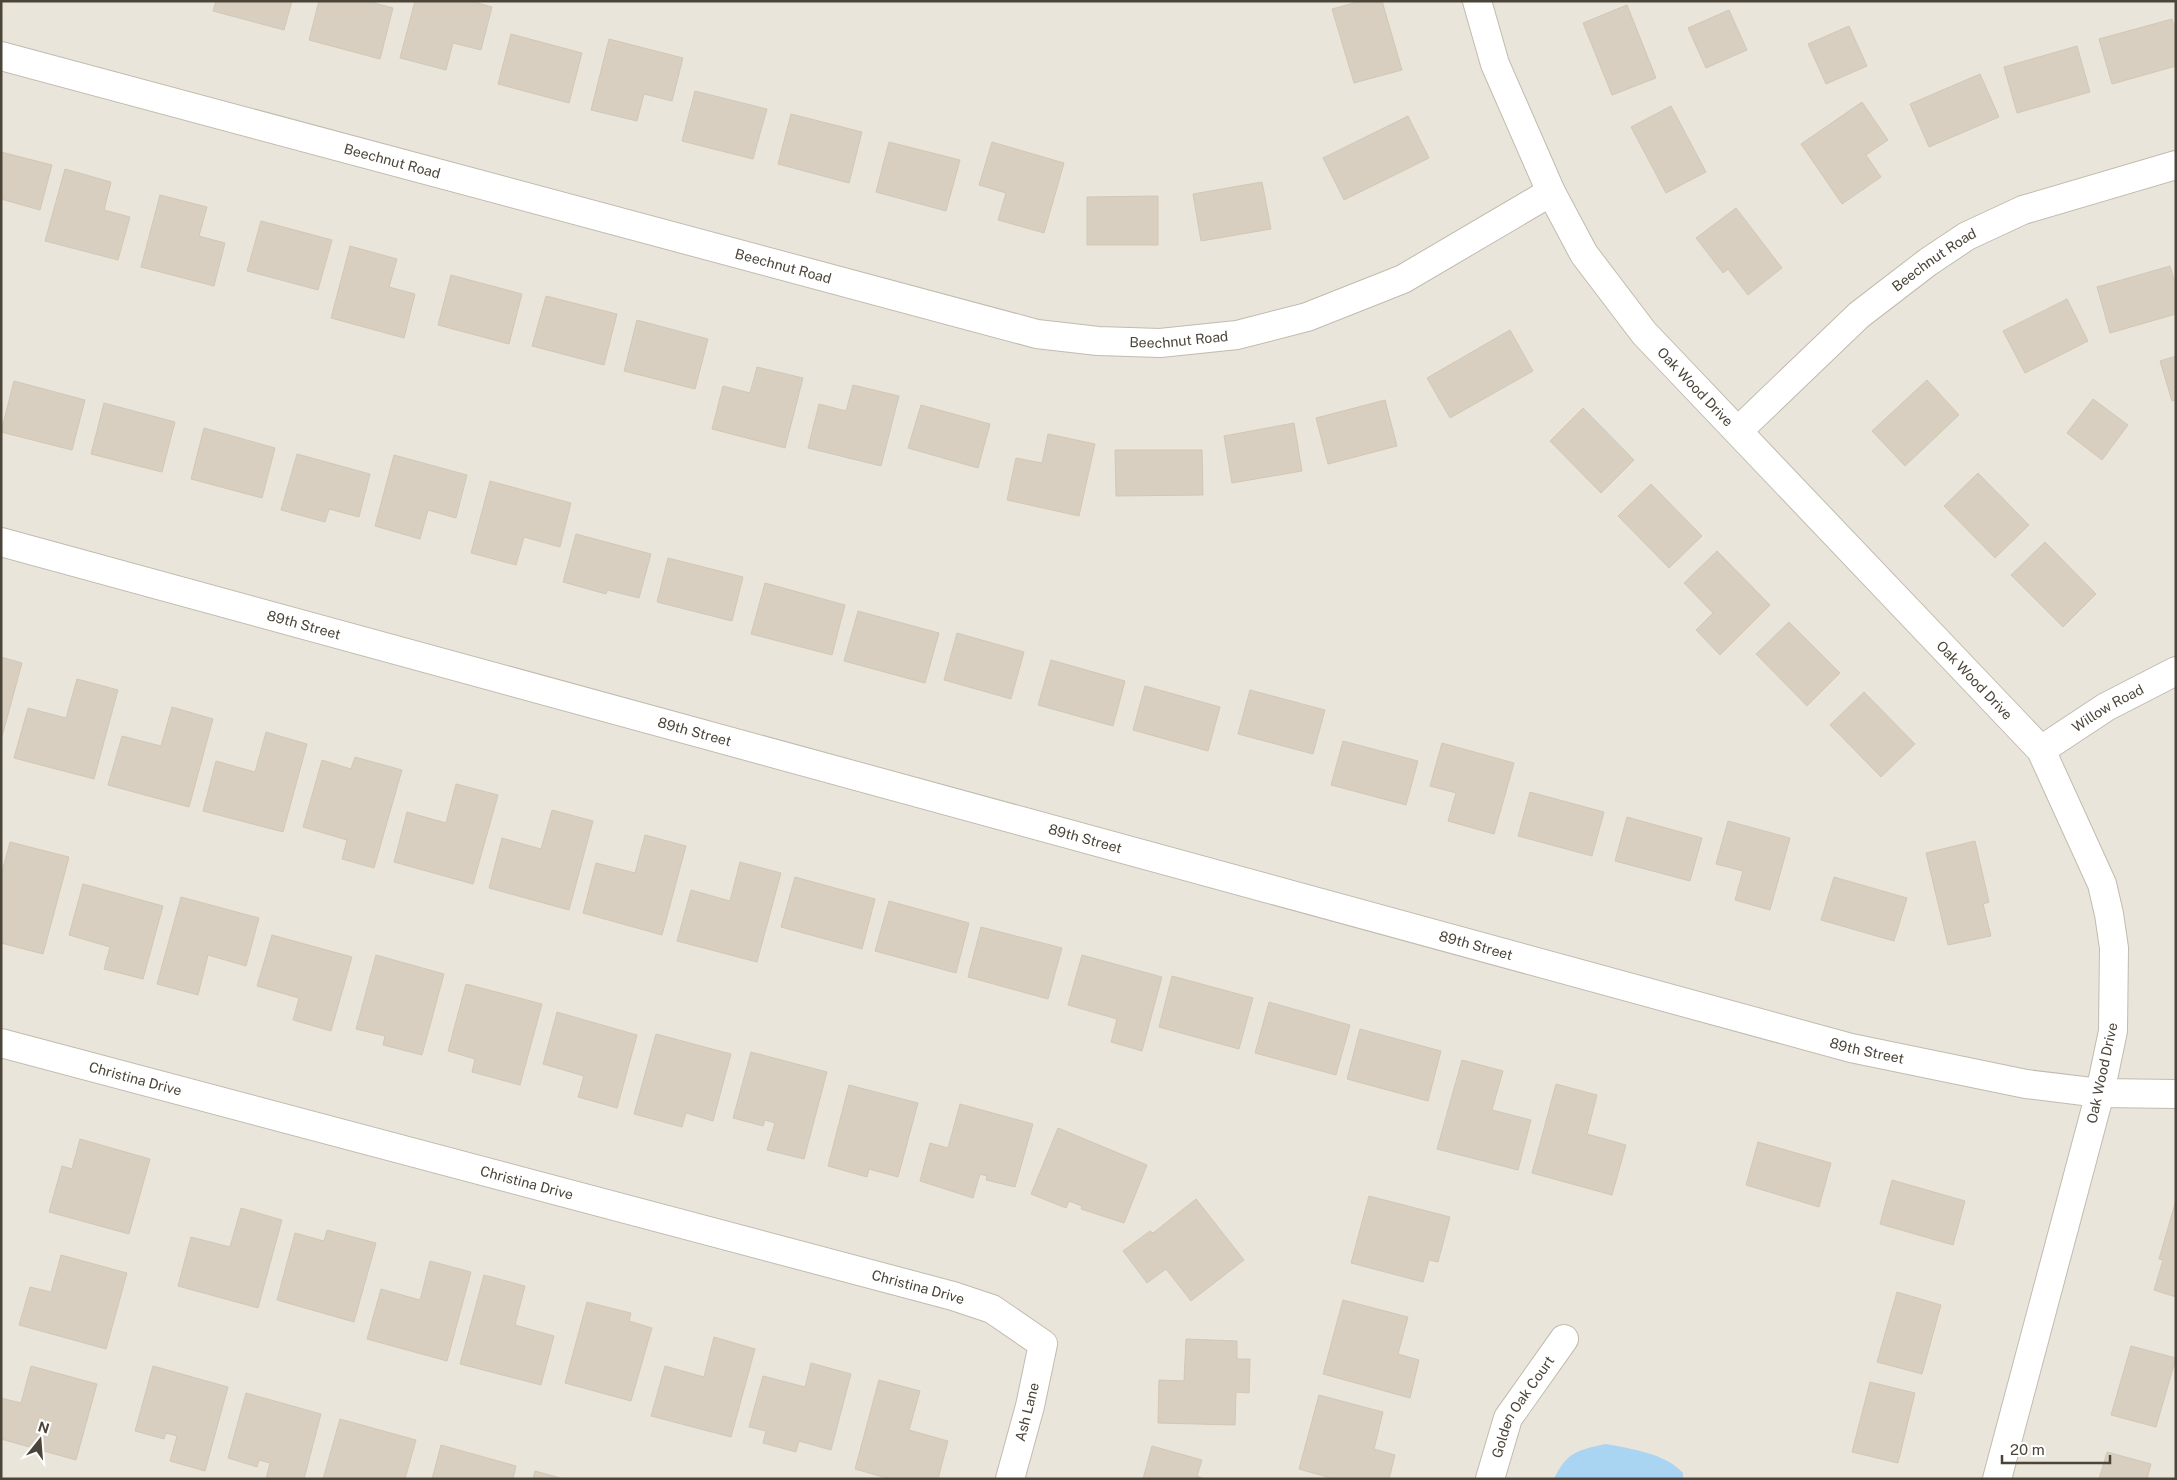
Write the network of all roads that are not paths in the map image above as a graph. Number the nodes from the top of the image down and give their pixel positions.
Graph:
1 (1477, 1) edge
2 (1, 56) edge
3 (2176, 165) edge
4 (1551, 192) junction
5 (1738, 431) junction
6 (1, 542) edge
7 (2176, 671) edge
8 (2041, 750) junction
9 (1, 1043) edge
10 (2100, 1093) junction
11 (2176, 1094) edge
12 (1564, 1340) dead end
13 (1042, 1344) joint
14 (1010, 1479) edge
15 (1490, 1479) edge
16 (1997, 1479) edge

1 - 4 street, Oak Wood Drive
2 - 4 street, Beechnut Road
3 - 5 street, Beechnut Road
4 - 5 street, Oak Wood Drive
5 - 8 street, Oak Wood Drive
6 - 10 street, 89th Street
7 - 8 street, Willow Road
8 - 10 street, Oak Wood Drive
9 - 13 street, Christina Drive
10 - 11 street, 89th Street
10 - 16 street, Oak Wood Drive
12 - 15 street, Golden Oak Court
13 - 14 street, Ash Lane

